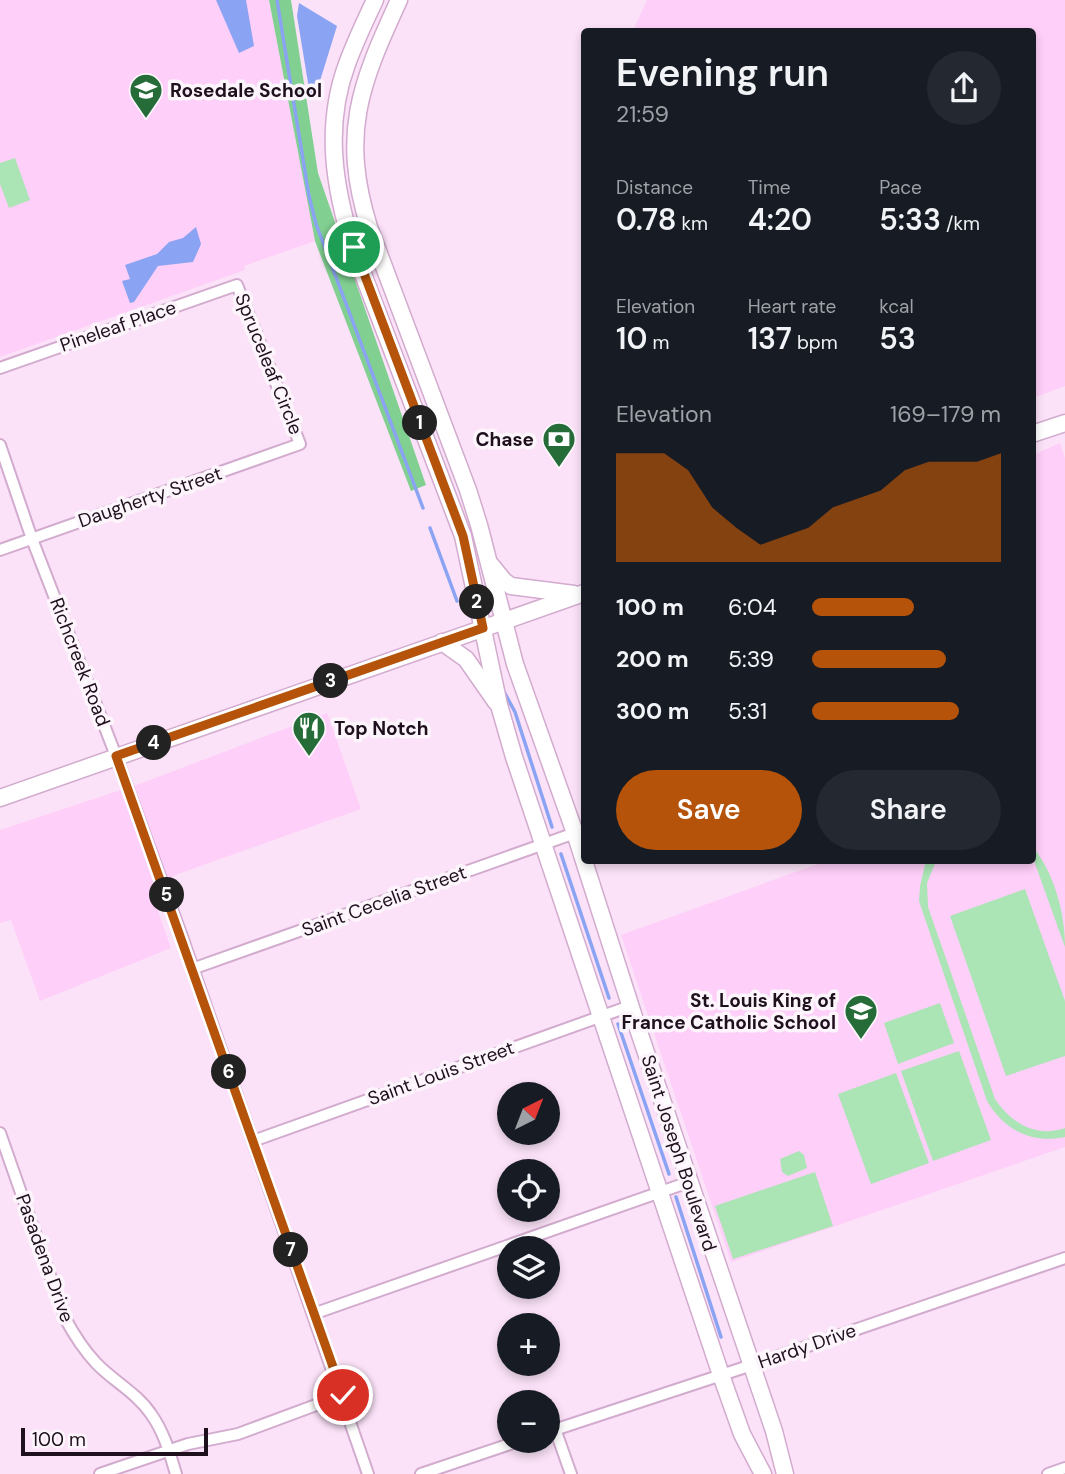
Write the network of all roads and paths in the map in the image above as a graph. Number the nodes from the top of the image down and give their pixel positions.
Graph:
1 (375, 0) edge
2 (399, 0) edge
3 (369, 227) junction
4 (354, 247) junction
5 (237, 285) joint
6 (0, 368) edge
7 (424, 374) junction
8 (404, 381) junction
9 (1065, 423) edge
10 (1036, 433) edge
11 (300, 444) joint
12 (0, 446) edge
13 (32, 538) junction
14 (0, 550) edge
15 (488, 560) junction
16 (581, 594) edge
17 (581, 595) edge
18 (504, 621) junction
19 (483, 628) junction
20 (442, 642) junction
21 (499, 705) junction
22 (116, 756) junction
23 (0, 798) edge
24 (575, 833) junction
25 (544, 844) junction
26 (581, 852) edge
27 (585, 864) edge
28 (192, 969) junction
29 (630, 1006) junction
30 (601, 1017) junction
31 (0, 1133) edge
32 (253, 1141) junction
33 (689, 1182) junction
34 (659, 1192) junction
35 (1065, 1258) edge
36 (313, 1314) junction
37 (750, 1366) junction
38 (721, 1375) junction
39 (343, 1395) junction
40 (560, 1428) edge
41 (497, 1448) edge
42 (560, 1449) edge
43 (168, 1450) junction
44 (1065, 1468) edge
45 (100, 1474) edge
46 (176, 1474) edge
47 (368, 1474) edge
48 (421, 1474) edge
49 (571, 1474) edge
50 (763, 1474) edge
51 (785, 1474) edge
52 (1048, 1474) edge

1 - 4 street, Saint Joseph Boulevard
2 - 3 street, Saint Joseph Boulevard
3 - 4 street
3 - 7 street, Saint Joseph Boulevard
4 - 8 street, Saint Joseph Boulevard
5 - 6 street, Pineleaf Place
5 - 11 street, Spruceleaf Circle
7 - 8 street
7 - 15 street, Saint Joseph Boulevard
8 - 19 street, Saint Joseph Boulevard
9 - 10 street
11 - 13 street, Daugherty Street
12 - 13 street, Richcreek Road
13 - 14 street, Daugherty Street
13 - 22 street, Richcreek Road
15 - 16 street
15 - 18 street, Saint Joseph Boulevard
17 - 18 street
18 - 19 street
18 - 24 street, Saint Joseph Boulevard
19 - 20 street
19 - 21 street, Saint Joseph Boulevard
20 - 21 street
20 - 22 street
21 - 25 street, Saint Joseph Boulevard
22 - 23 street
22 - 28 street, Richcreek Road
24 - 25 street, Saint Cecelia Street
24 - 26 street, Saint Joseph Boulevard
25 - 28 street, Saint Cecelia Street
25 - 30 street, Saint Joseph Boulevard
27 - 29 street, Saint Joseph Boulevard
28 - 32 street, Richcreek Road
29 - 30 street, Saint Louis Street
29 - 33 street, Saint Joseph Boulevard
30 - 32 street, Saint Louis Street
30 - 34 street, Saint Joseph Boulevard
31 - 43 street, Pasadena Drive
32 - 36 street, Richcreek Road
33 - 34 street
33 - 37 street, Saint Joseph Boulevard
34 - 36 street
34 - 38 street, Saint Joseph Boulevard
35 - 37 street, Hardy Drive
36 - 39 street, Richcreek Road
37 - 38 street, Hardy Drive
37 - 51 street, Saint Joseph Boulevard
38 - 40 street, Hardy Drive
38 - 50 street, Saint Joseph Boulevard
39 - 43 street
39 - 47 street, Richcreek Road
41 - 48 street
42 - 49 street
43 - 45 street
43 - 46 street, Pasadena Drive
44 - 52 street

